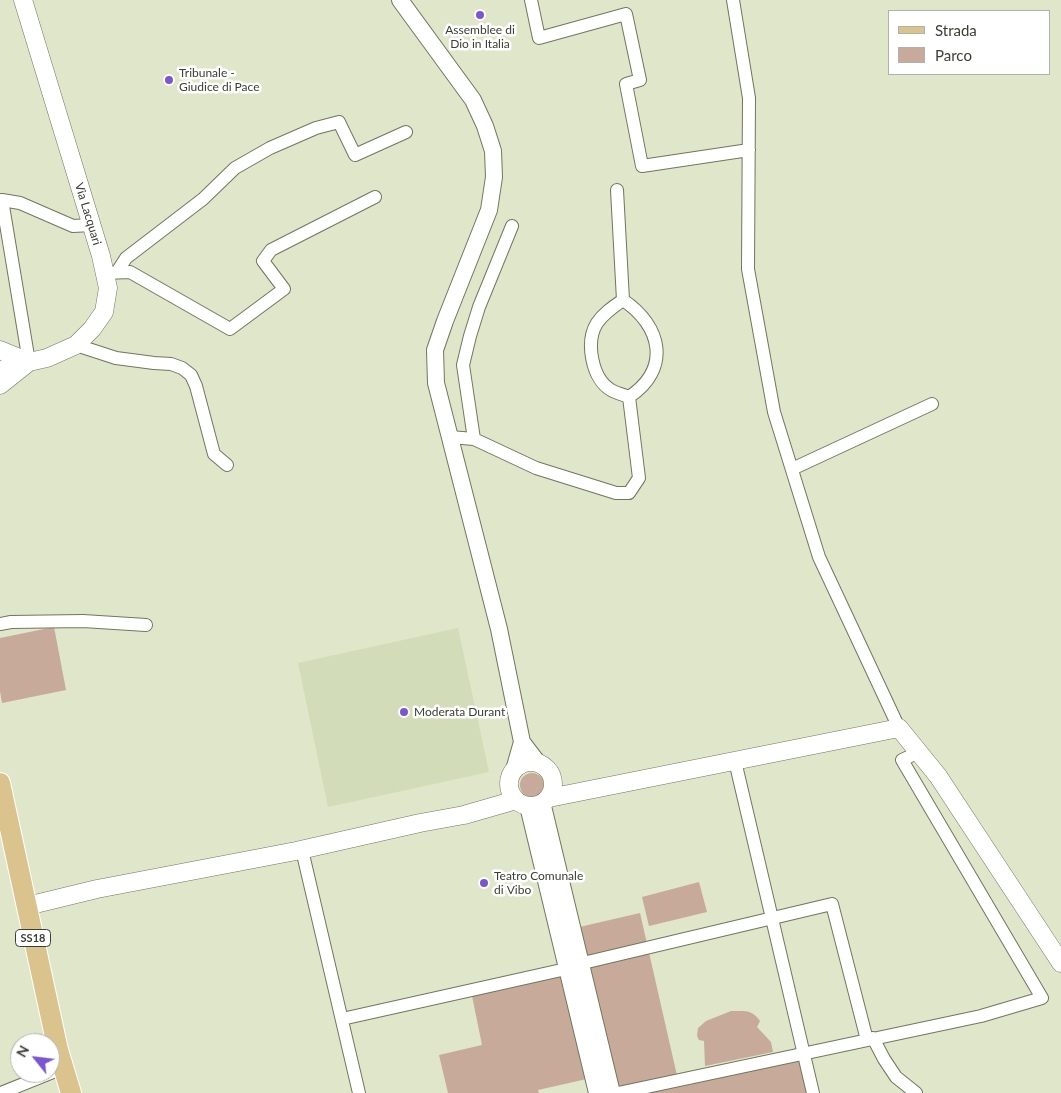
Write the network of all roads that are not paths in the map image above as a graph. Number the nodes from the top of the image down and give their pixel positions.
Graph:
1 (23, 0) edge
2 (400, 0) edge
3 (531, 0) edge
4 (733, 0) edge
5 (406, 132) dead end
6 (748, 150) junction
7 (617, 190) dead end
8 (375, 197) dead end
9 (92, 225) junction
10 (512, 226) dead end
11 (111, 273) junction
12 (623, 300) junction
13 (76, 345) junction
14 (0, 350) edge
15 (30, 362) junction
16 (0, 369) edge
17 (0, 385) edge
18 (629, 398) junction
19 (932, 404) dead end
20 (450, 437) junction
21 (474, 440) junction
22 (227, 466) dead end
23 (792, 469) junction
24 (0, 624) edge
25 (146, 625) dead end
26 (899, 728) junction
27 (522, 742) junction
28 (919, 752) junction
29 (735, 761) junction
30 (543, 767) junction
31 (512, 774) junction
32 (0, 783) edge
33 (601, 787) junction
34 (534, 802) junction
35 (464, 815) junction
36 (302, 850) junction
37 (26, 906) junction
38 (772, 918) junction
39 (584, 963) junction
40 (1061, 963) edge
41 (566, 969) junction
42 (342, 1019) junction
43 (870, 1039) junction
44 (803, 1053) junction
45 (63, 1068) junction
46 (1, 1093) edge
47 (71, 1093) edge
48 (359, 1093) edge
49 (595, 1093) edge
50 (604, 1093) edge
51 (614, 1093) edge
52 (618, 1093) edge
53 (813, 1093) edge
54 (916, 1093) edge

1 - 9 main road, Via Lacquari
2 - 20 street
3 - 6 street
4 - 6 street
5 - 11 street
6 - 23 street
7 - 12 street
8 - 11 street
9 - 11 main road, Via Lacquari
9 - 15 street
10 - 21 street
11 - 13 main road, Via Lacquari
12 - 18 street
12 - 18 street
13 - 15 main road, Via Lacquari
13 - 22 street
14 - 15 main road
15 - 16 street, Via Lacquari
15 - 17 main road
18 - 21 street
19 - 23 street
20 - 21 street
20 - 27 street
23 - 26 street
24 - 25 street
26 - 28 main road
26 - 29 main road
27 - 30 street
27 - 31 street
28 - 40 main road
28 - 43 street
29 - 33 main road
29 - 38 street
30 - 31 main road
30 - 33 main road
30 - 34 main road
31 - 34 main road
31 - 35 main road
32 - 37 main road, SS18
33 - 34 main road
34 - 35 main road
34 - 39 street
34 - 41 street
34 - 50 street
35 - 36 main road
36 - 37 main road
36 - 42 street
37 - 45 main road, SS18
38 - 39 street
38 - 43 street
38 - 44 street
39 - 51 street
41 - 42 street
41 - 49 street
42 - 48 street
43 - 44 street
43 - 54 street
44 - 52 street
44 - 53 street
45 - 46 street
45 - 47 main road, SS18

